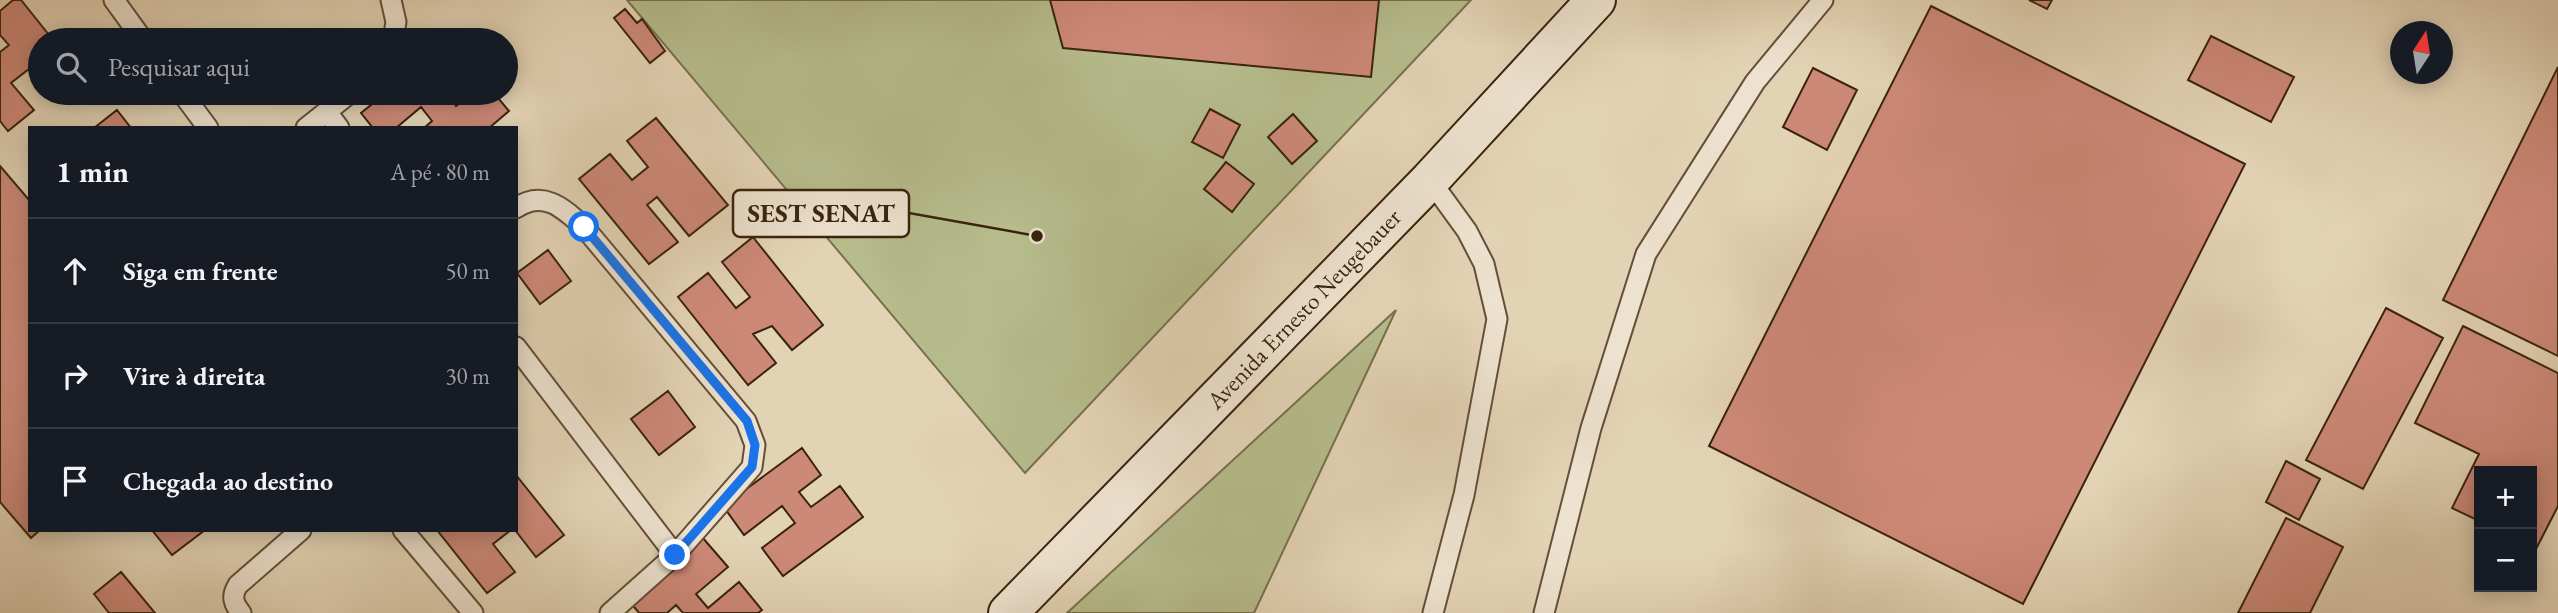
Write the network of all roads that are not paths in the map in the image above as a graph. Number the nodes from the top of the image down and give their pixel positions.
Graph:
1 (114, 0) edge
2 (391, 0) edge
3 (1596, 0) edge
4 (1823, 0) edge
5 (134, 28) edge
6 (395, 28) edge
7 (191, 105) edge
8 (342, 105) edge
9 (333, 120) edge
10 (207, 126) edge
11 (313, 126) edge
12 (1430, 180) junction
13 (518, 206) edge
14 (518, 349) edge
15 (299, 532) edge
16 (405, 532) edge
17 (675, 555) junction
18 (242, 613) edge
19 (473, 613) edge
20 (610, 613) edge
21 (1008, 613) edge
22 (1433, 613) edge
23 (1544, 613) edge

1 - 5 lane
2 - 6 lane
3 - 12 main road, Avenida Ernesto Neugebauer
4 - 23 lane
7 - 10 lane
8 - 9 lane
9 - 11 lane
12 - 21 main road, Avenida Ernesto Neugebauer
12 - 22 lane
13 - 17 lane
14 - 17 lane
15 - 18 lane
16 - 19 lane
17 - 20 lane

